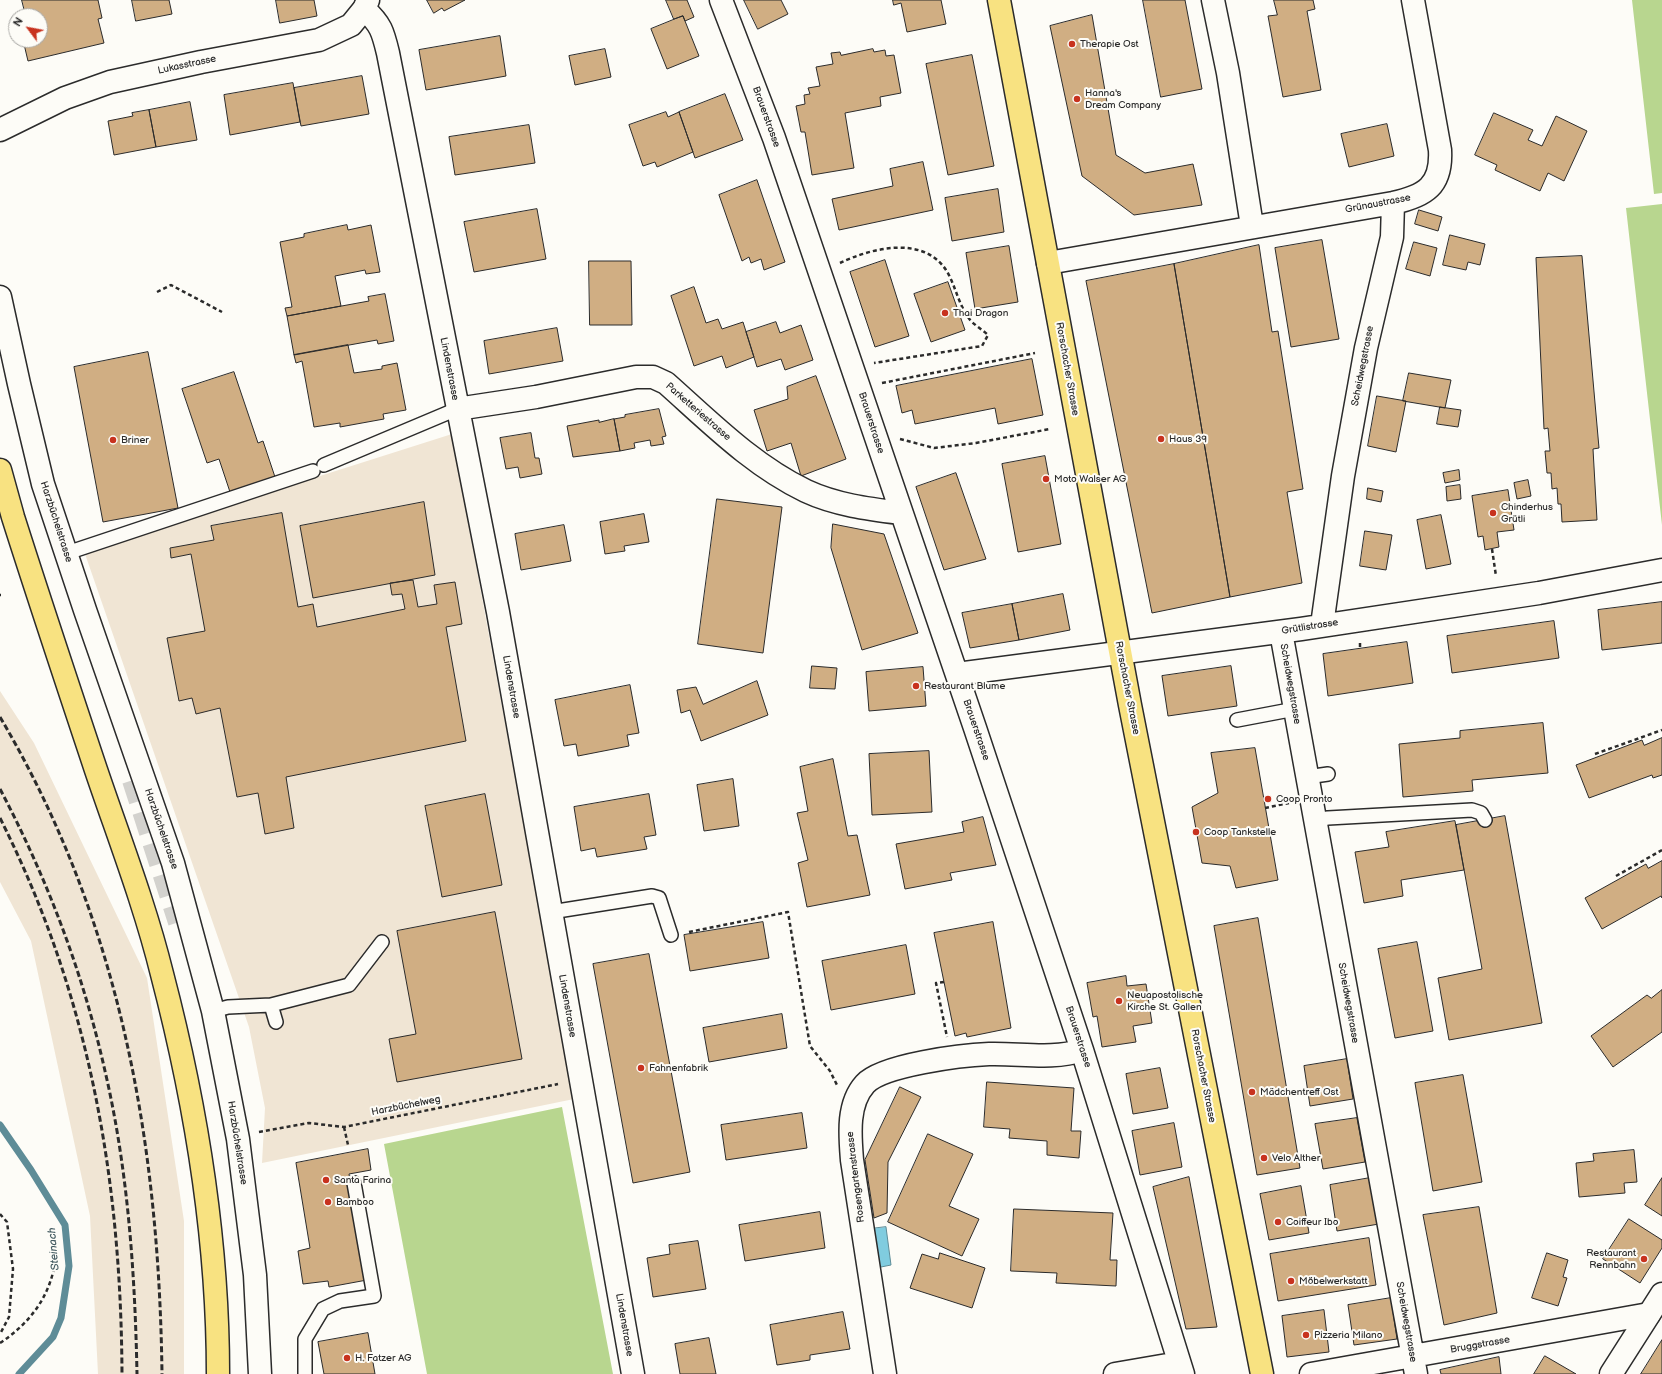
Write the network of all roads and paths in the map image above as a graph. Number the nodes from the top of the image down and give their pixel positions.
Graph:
1 (721, 0) edge
2 (999, 0) edge
3 (1213, 0) edge
4 (1413, 0) edge
5 (366, 4) edge
6 (0, 130) edge
7 (1393, 203) junction
8 (1252, 226) junction
9 (1048, 263) junction
10 (821, 272) junction
11 (157, 292) dead end
12 (0, 297) edge
13 (222, 312) dead end
14 (1035, 353) dead end
15 (852, 366) junction
16 (860, 387) junction
17 (457, 409) junction
18 (1050, 429) dead end
19 (874, 433) junction
20 (0, 470) edge
21 (901, 513) junction
22 (1492, 548) dead end
23 (67, 553) junction
24 (1662, 570) edge
25 (1496, 579) dead end
26 (1322, 625) junction
27 (1281, 632) junction
28 (1121, 654) junction
29 (957, 674) junction
30 (1295, 709) junction
31 (1237, 720) dead end
32 (1662, 730) edge
33 (1595, 754) dead end
34 (1293, 803) dead end
35 (1265, 808) dead end
36 (1315, 820) junction
37 (1485, 820) dead end
38 (1662, 850) edge
39 (1616, 876) dead end
40 (551, 912) junction
41 (671, 935) joint
42 (382, 942) dead end
43 (944, 982) dead end
44 (271, 1005) junction
45 (213, 1011) junction
46 (276, 1022) dead end
47 (1082, 1050) junction
48 (951, 1059) junction
49 (562, 1083) dead end
50 (852, 1114) junction
51 (344, 1127) junction
52 (252, 1133) dead end
53 (348, 1145) dead end
54 (354, 1183) dead end
55 (0, 1214) edge
56 (55, 1262) dead end
57 (1662, 1294) edge
58 (1649, 1314) junction
59 (0, 1334) edge
60 (0, 1343) edge
61 (1415, 1366) edge
62 (1181, 1368) edge
63 (1320, 1373) edge
64 (218, 1374) edge
65 (260, 1374) edge
66 (305, 1374) edge
67 (633, 1374) edge
68 (884, 1374) edge
69 (1115, 1374) edge
70 (1262, 1374) edge
71 (1611, 1374) edge

1 - 10 street, Brauerstrasse
2 - 9 main road, Rorschacher Strasse
3 - 8 street
4 - 7 street, Grünaustrasse
5 - 6 street, Lukasstrasse
5 - 17 street, Lindenstrasse
7 - 8 street, Grünaustrasse
7 - 26 street, Scheidwegstrasse
8 - 9 street, Grünaustrasse
9 - 28 main road, Rorschacher Strasse
10 - 15 street, Brauerstrasse
10 - 15 path
11 - 13 path
12 - 23 street, Harzbüchelstrasse
14 - 16 path
15 - 16 street, Brauerstrasse
16 - 19 street, Brauerstrasse
17 - 21 street, Parketteriestrasse
17 - 23 lane
17 - 40 street, Lindenstrasse
18 - 19 path
19 - 21 street, Brauerstrasse
20 - 64 main road
21 - 29 street, Brauerstrasse
22 - 25 path
23 - 45 street, Harzbüchelstrasse
24 - 26 street, Grütlistrasse
26 - 27 street, Grütlistrasse
27 - 28 street, Grütlistrasse
27 - 30 street, Scheidwegstrasse
28 - 29 street, Grütlistrasse
28 - 70 main road, Rorschacher Strasse
29 - 47 street, Brauerstrasse
30 - 31 lane
30 - 36 street, Scheidwegstrasse
32 - 33 path
34 - 35 path
36 - 37 lane
36 - 61 street, Scheidwegstrasse
38 - 39 path
40 - 41 lane
40 - 67 street, Lindenstrasse
41 - 50 path
42 - 44 lane
43 - 48 path
44 - 45 lane
44 - 46 lane
45 - 65 street, Harzbüchelstrasse
47 - 48 street, Rosengartenstrasse
47 - 62 street, Brauerstrasse
48 - 50 street, Rosengartenstrasse
49 - 51 path, Harzbüchelweg
50 - 68 street, Rosengartenstrasse
51 - 52 path, Harzbüchelweg
51 - 53 path
54 - 66 lane
55 - 59 path
56 - 60 path
57 - 58 street
58 - 61 street, Bruggstrasse
58 - 71 street
61 - 63 street, Bruggstrasse
62 - 69 street

